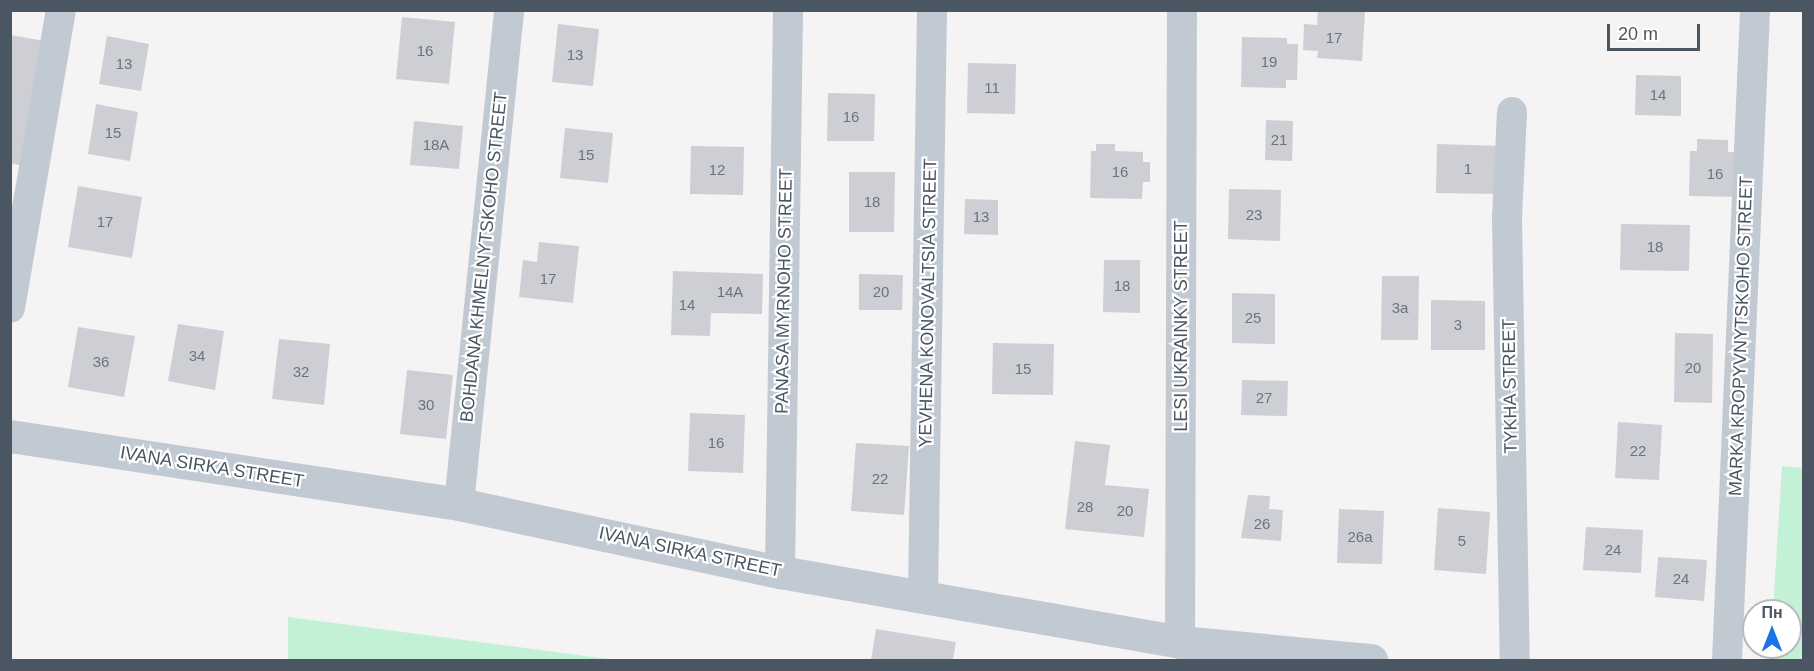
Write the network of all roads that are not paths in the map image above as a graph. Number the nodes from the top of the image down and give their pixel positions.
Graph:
1 (61, 10) edge
2 (509, 10) edge
3 (788, 10) edge
4 (932, 10) edge
5 (1182, 10) edge
6 (1755, 10) edge
7 (1512, 112) dead end
8 (10, 308) edge
9 (10, 436) edge
10 (459, 504) junction
11 (780, 572) junction
12 (923, 596) junction
13 (1180, 642) junction
14 (1371, 660) edge
15 (1515, 660) edge
16 (1727, 660) edge

1 - 8 street
2 - 10 street, BOHDANA KHMELNYTSKOHO STREET
3 - 11 street, PANASA MYRNOHO STREET
4 - 12 street, YEVHENA KONOVALTSIA STREET
5 - 13 street, LESI UKRAINKY STREET
6 - 16 street, MARKA KROPYVNYTSKOHO STREET
7 - 15 street, TYKHA STREET
9 - 10 street, IVANA SIRKA STREET
10 - 11 street, IVANA SIRKA STREET
11 - 12 street, IVANA SIRKA STREET
12 - 13 street, IVANA SIRKA STREET
13 - 14 street, IVANA SIRKA STREET

